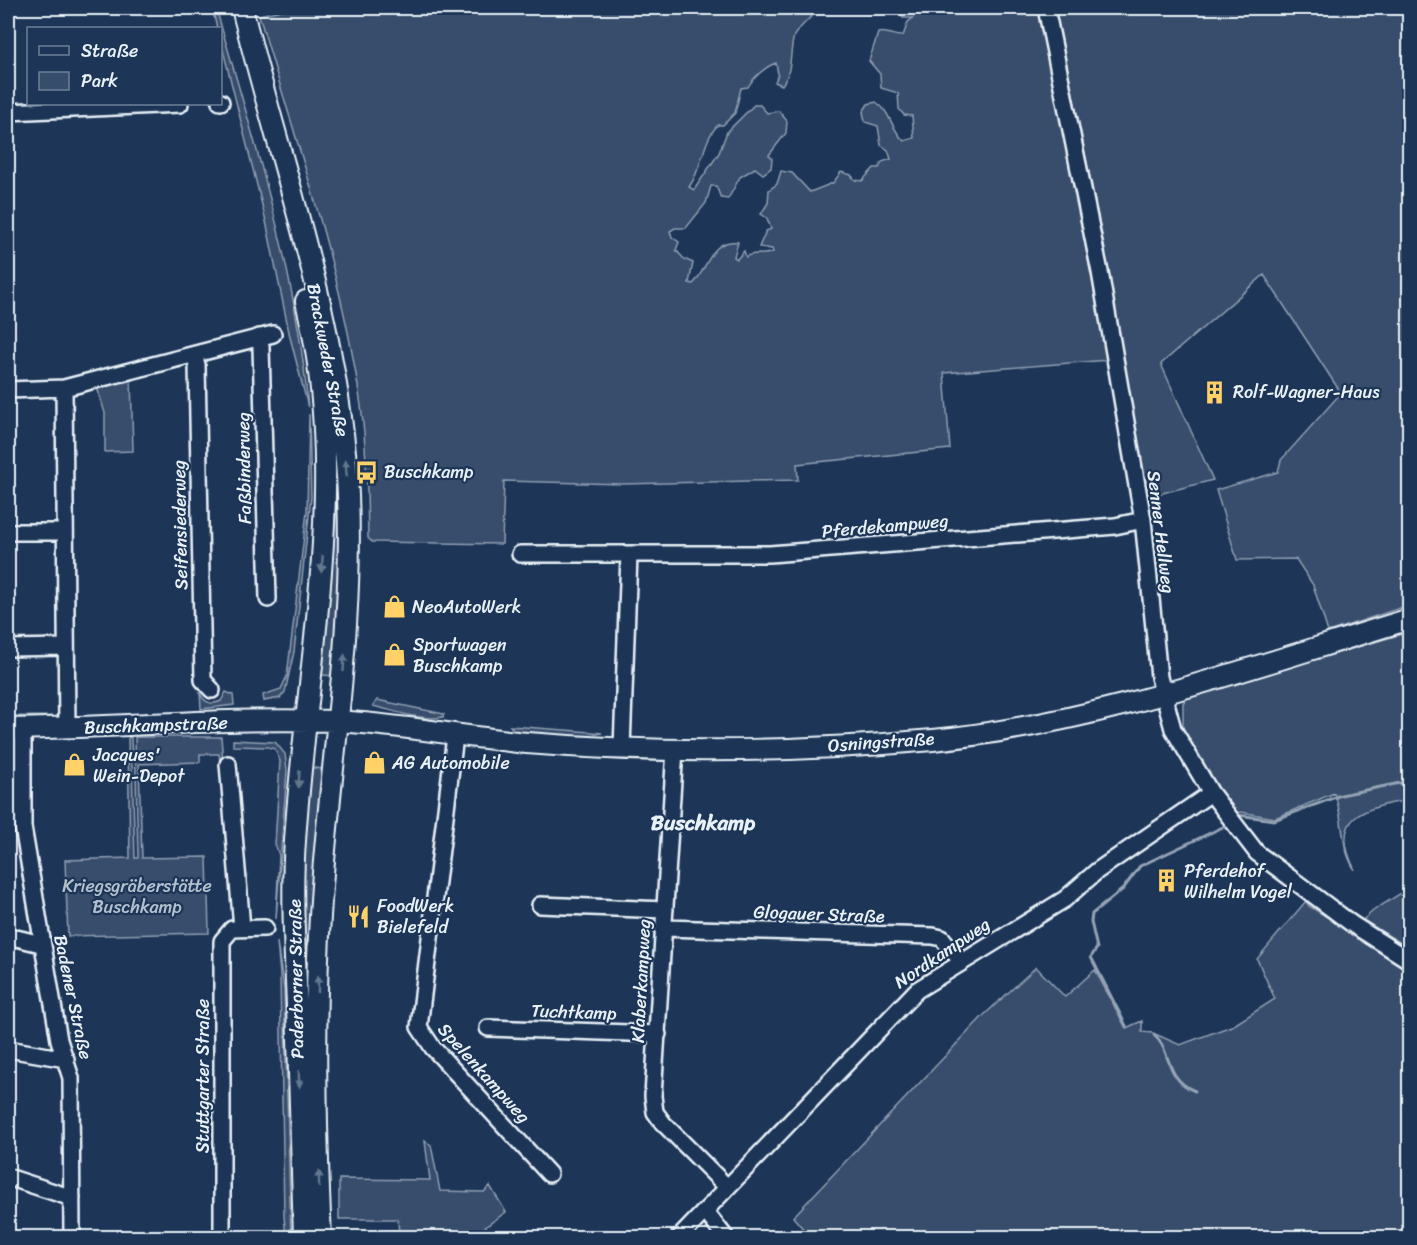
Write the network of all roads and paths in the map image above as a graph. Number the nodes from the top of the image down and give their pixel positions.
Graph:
1 (229, 8) edge
2 (242, 8) edge
3 (1046, 8) edge
4 (158, 105) edge
5 (8, 112) edge
6 (194, 355) junction
7 (64, 388) junction
8 (8, 390) edge
9 (1143, 520) junction
10 (8, 532) edge
11 (64, 532) junction
12 (520, 554) dead end
13 (629, 555) junction
14 (268, 599) dead end
15 (1410, 620) edge
16 (65, 647) junction
17 (8, 648) edge
18 (212, 690) dead end
19 (1162, 693) junction
20 (305, 721) junction
21 (339, 721) junction
22 (67, 728) junction
23 (15, 729) edge
24 (455, 736) junction
25 (622, 748) junction
26 (675, 749) junction
27 (228, 764) dead end
28 (1210, 793) junction
29 (15, 816) edge
30 (540, 905) dead end
31 (665, 910) junction
32 (242, 928) junction
33 (265, 928) dead end
34 (665, 928) junction
35 (8, 936) edge
36 (42, 944) junction
37 (961, 961) junction
38 (1410, 961) edge
39 (488, 1028) dead end
40 (658, 1034) junction
41 (8, 1049) edge
42 (66, 1059) junction
43 (549, 1174) dead end
44 (8, 1177) edge
45 (727, 1187) junction
46 (72, 1198) junction
47 (705, 1211) junction
48 (72, 1238) edge
49 (222, 1238) edge
50 (304, 1238) edge
51 (321, 1238) edge
52 (679, 1238) edge
53 (726, 1238) edge

1 -> 20 main road, Brackweder Straße
21 -> 2 main road, Brackweder Straße
3 - 9 street, Senner Hellweg
4 - 5 street
6 - 7 street, Faßbinderweg
6 - 14 street, Faßbinderweg
6 - 18 street, Seifensiederweg
7 - 8 street, Faßbinderweg
7 - 11 street
9 - 13 street, Pferdekampweg
9 - 19 street, Senner Hellweg
10 - 11 street
11 - 16 street
12 - 13 street, Pferdekampweg
13 - 25 street
15 - 19 main road, Osningstraße
16 - 17 street
16 - 22 street
19 - 26 main road, Osningstraße
19 - 28 street, Senner Hellweg
20 - 21 main road, Buschkampstraße
20 - 22 main road, Buschkampstraße
20 -> 50 main road, Paderborner Straße
21 - 24 main road, Osningstraße
51 -> 21 main road, Paderborner Straße
22 - 23 main road, Buschkampstraße
23 - 29 street, Badener Straße
24 - 25 main road, Osningstraße
24 - 43 street, Spelenkampweg
25 - 26 main road, Osningstraße
26 - 31 street, Klaberkampweg
27 - 32 street
28 - 37 street, Nordkampweg
28 - 38 street, Senner Hellweg
29 - 36 street, Badener Straße
30 - 31 street
31 - 34 street, Klaberkampweg
32 - 33 street
32 - 49 street, Stuttgarter Straße
34 - 37 street, Glogauer Straße
34 - 40 street, Klaberkampweg
35 - 36 street
36 - 42 street, Badener Straße
37 - 45 street, Nordkampweg
39 - 40 street, Tuchtkamp
40 - 45 street, Klaberkampweg
41 - 42 street
42 - 46 street, Badener Straße
44 - 46 street
45 - 47 street, Nordkampweg
46 - 48 street, Badener Straße
47 - 52 street, Nordkampweg
47 - 53 street

